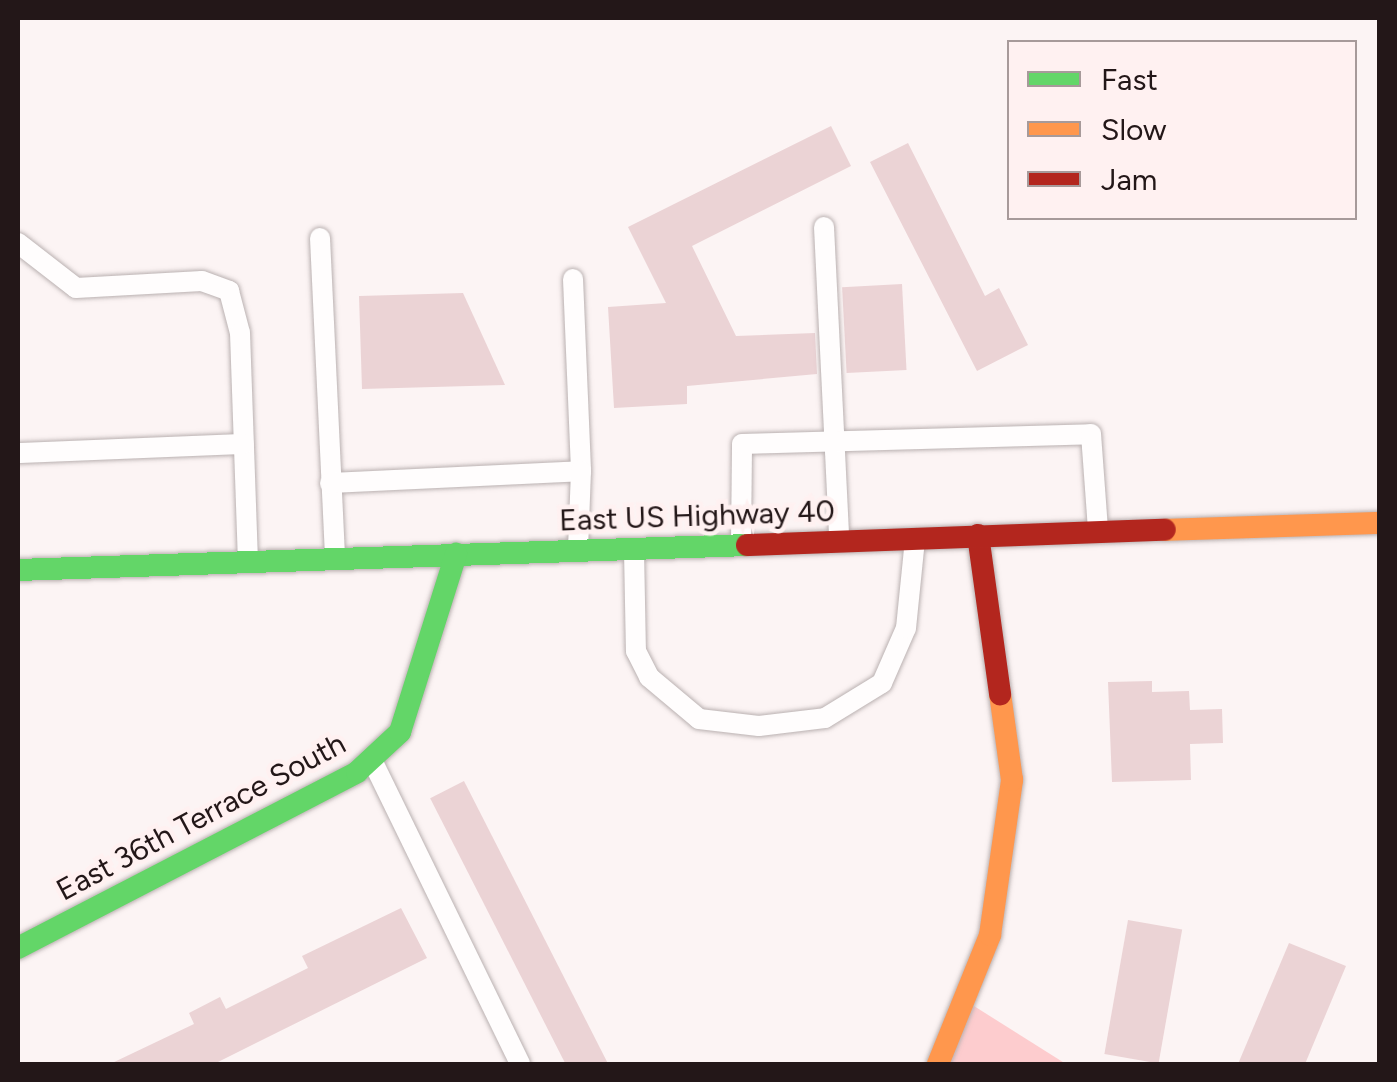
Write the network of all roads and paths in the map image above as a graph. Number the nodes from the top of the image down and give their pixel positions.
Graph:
1 (824, 227) dead end
2 (320, 238) dead end
3 (18, 243) edge
4 (573, 278) dead end
5 (834, 443) junction
6 (244, 444) junction
7 (18, 452) edge
8 (580, 471) junction
9 (330, 483) junction
10 (1380, 523) edge
11 (1098, 532) junction
12 (978, 535) junction
13 (915, 537) junction
14 (840, 540) junction
15 (741, 542) junction
16 (634, 548) junction
17 (578, 550) junction
18 (456, 554) junction
19 (335, 558) junction
20 (248, 561) junction
21 (18, 570) edge
22 (371, 759) junction
23 (18, 948) edge
24 (520, 1064) edge
25 (938, 1064) edge

1 - 5 lane
2 - 9 lane
3 - 6 lane
4 - 8 lane
5 - 11 lane
5 - 14 lane
5 - 15 lane
6 - 7 lane
6 - 20 lane
8 - 9 lane
8 - 17 lane
9 - 19 lane
10 - 11 main road, East US Highway 40
11 - 12 main road, East US Highway 40
12 - 13 main road, East US Highway 40
12 - 25 main road
13 - 14 main road, East US Highway 40
13 - 16 lane
14 - 15 main road, East US Highway 40
15 - 16 main road, East US Highway 40
16 - 17 main road, East US Highway 40
17 - 18 main road, East US Highway 40
18 - 19 main road, East US Highway 40
18 - 22 main road, East 36th Terrace South
19 - 20 main road, East US Highway 40
20 - 21 main road, East US Highway 40
22 - 23 main road, East 36th Terrace South
22 - 24 lane

